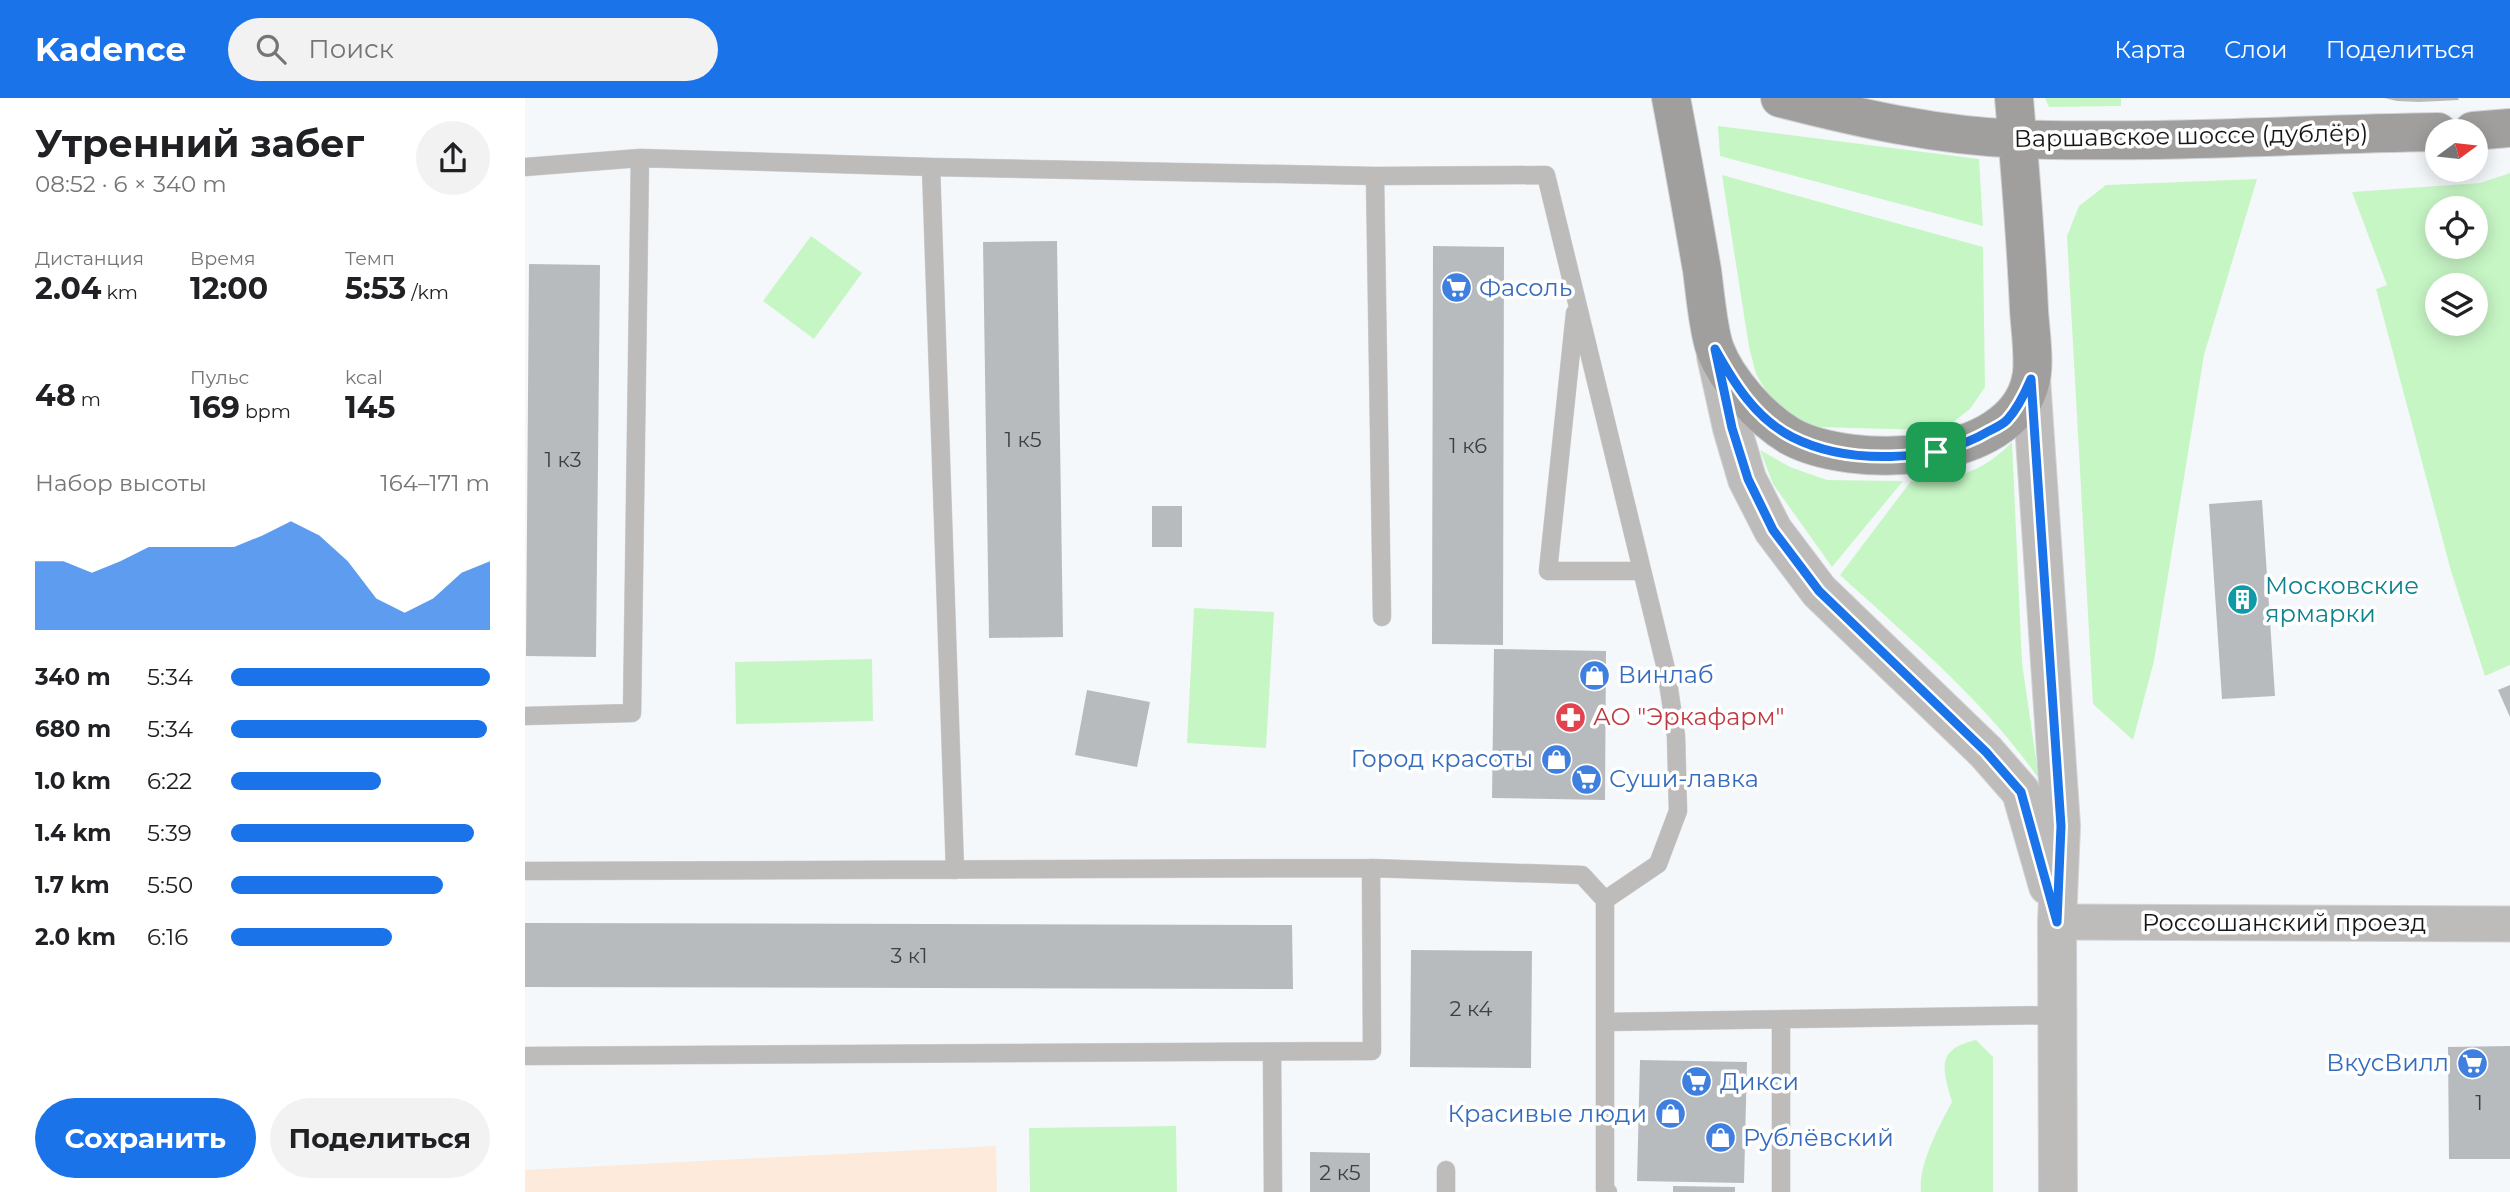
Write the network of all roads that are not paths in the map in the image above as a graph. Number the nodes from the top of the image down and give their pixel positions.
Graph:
1 (1671, 98) edge
2 (1780, 98) edge
3 (2014, 98) edge
4 (2510, 128) edge
5 (2489, 130) edge
6 (2425, 132) edge
7 (2018, 139) junction
8 (640, 158) junction
9 (525, 167) edge
10 (931, 167) junction
11 (1375, 176) junction
12 (1576, 299) junction
13 (1715, 349) junction
14 (2031, 379) junction
15 (1642, 571) junction
16 (1382, 617) dead end
17 (525, 716) edge
18 (1371, 868) junction
19 (955, 870) junction
20 (525, 871) edge
21 (1605, 900) junction
22 (2057, 922) junction
23 (2510, 924) edge
24 (2057, 1015) junction
25 (1781, 1020) junction
26 (1605, 1023) junction
27 (1272, 1052) junction
28 (525, 1056) edge
29 (1446, 1170) dead end
30 (1273, 1192) edge
31 (1446, 1192) edge
32 (1608, 1192) edge
33 (1781, 1192) edge
34 (2058, 1192) edge

1 - 13 main road
2 - 7 main road, Варшавское шоссе (дублёр)
3 - 7 main road
4 - 5 main road
6 - 7 main road, Варшавское шоссе (дублёр)
7 - 14 main road
8 - 9 lane
8 - 10 lane
8 - 17 lane
10 - 11 lane
10 - 19 lane
11 - 12 lane
11 - 16 lane
12 - 15 lane
12 - 15 lane
13 - 14 main road
13 - 22 street
14 - 22 street
15 - 21 lane
18 - 19 lane
18 - 21 lane
18 - 27 lane
19 - 20 lane
21 - 26 lane
22 - 23 street, Россошанский проезд
22 - 24 street
24 - 25 lane
24 - 34 street
25 - 26 lane
25 - 33 lane
26 - 32 lane
27 - 28 lane
27 - 30 lane
29 - 31 lane

